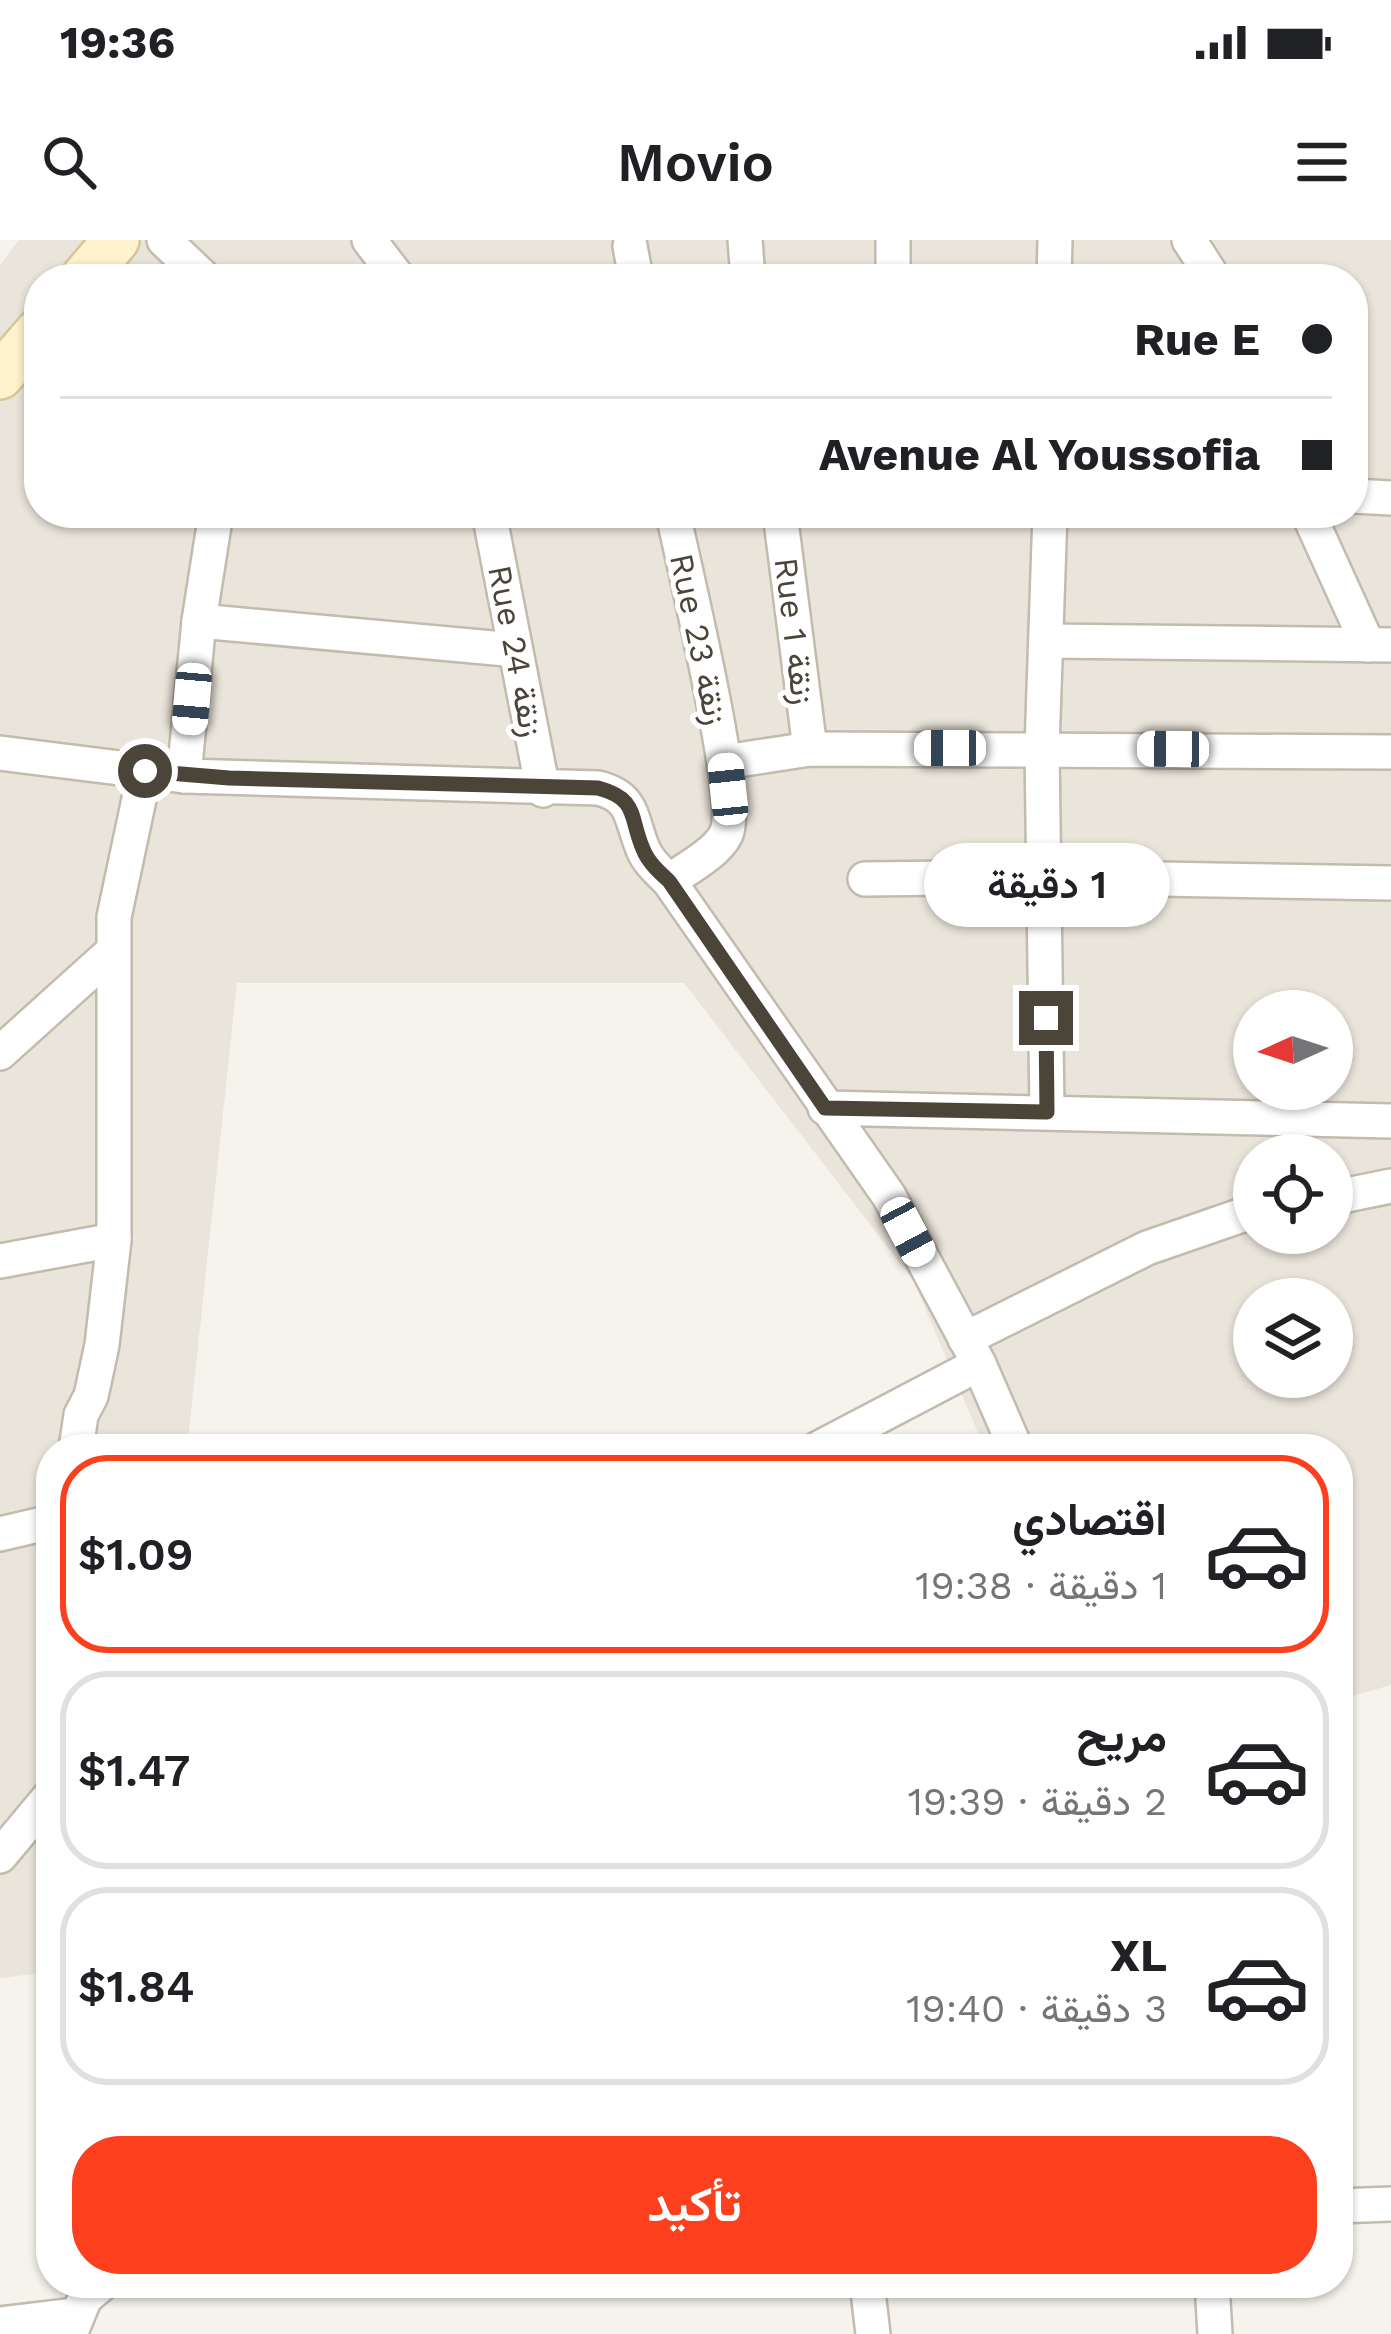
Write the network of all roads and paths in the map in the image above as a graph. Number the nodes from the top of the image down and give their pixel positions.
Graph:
1 (116, 240) edge
2 (164, 240) edge
3 (369, 240) edge
4 (96, 264) edge
5 (189, 264) edge
6 (387, 264) edge
7 (24, 353) edge
8 (0, 376) edge
9 (214, 528) edge
10 (491, 528) edge
11 (676, 528) edge
12 (782, 528) edge
13 (1050, 528) edge
14 (1316, 528) edge
15 (199, 621) junction
16 (1047, 641) junction
17 (1380, 645) edge
18 (515, 650) junction
19 (810, 748) junction
20 (1042, 748) junction
21 (1391, 752) edge
22 (0, 753) edge
23 (725, 763) junction
24 (145, 771) junction
25 (184, 776) junction
26 (543, 790) junction
27 (1043, 877) junction
28 (865, 878) dead end
29 (669, 881) junction
30 (1391, 883) edge
31 (112, 952) junction
32 (0, 1054) edge
33 (825, 1108) junction
34 (1047, 1112) junction
35 (1391, 1121) edge
36 (1391, 1186) edge
37 (1353, 1194) edge
38 (1233, 1218) edge
39 (113, 1240) junction
40 (0, 1261) edge
41 (972, 1351) junction
42 (78, 1434) edge
43 (841, 1434) edge
44 (1004, 1434) edge
45 (36, 1526) edge
46 (0, 1534) edge
47 (36, 1813) edge
48 (0, 1856) edge
49 (1391, 2204) edge
50 (1353, 2205) edge
51 (869, 2298) edge
52 (1213, 2298) edge
53 (0, 2324) edge
54 (73, 2324) edge
55 (873, 2334) edge
56 (1215, 2334) edge

1 - 4 street
2 - 5 street
3 - 6 street
7 - 8 street
9 - 15 street
10 - 18 street, Rue 24 زنقة
11 - 23 street, Rue 23 زنقة
12 - 19 street, Rue 1 زنقة
13 - 16 street
14 - 17 street
15 - 18 street
15 - 25 street
16 - 17 street
16 - 20 street
18 - 26 street, Rue 24 زنقة
19 - 20 street
19 - 23 street
20 - 21 street
20 - 27 street
22 - 24 street
23 - 29 street, Rue 23 زنقة
24 - 25 street
24 - 31 street
25 - 26 street
26 - 29 street
27 - 28 street
27 - 30 street
27 - 34 street
29 - 33 street
31 - 32 street
31 - 39 street
33 - 34 street
33 - 41 street
34 - 35 street
36 - 37 street
38 - 41 street
39 - 40 street
39 - 42 street
41 - 43 street
41 - 44 street
45 - 46 street
47 - 48 street
49 - 50 street
51 - 55 street
52 - 56 street
53 - 54 street

